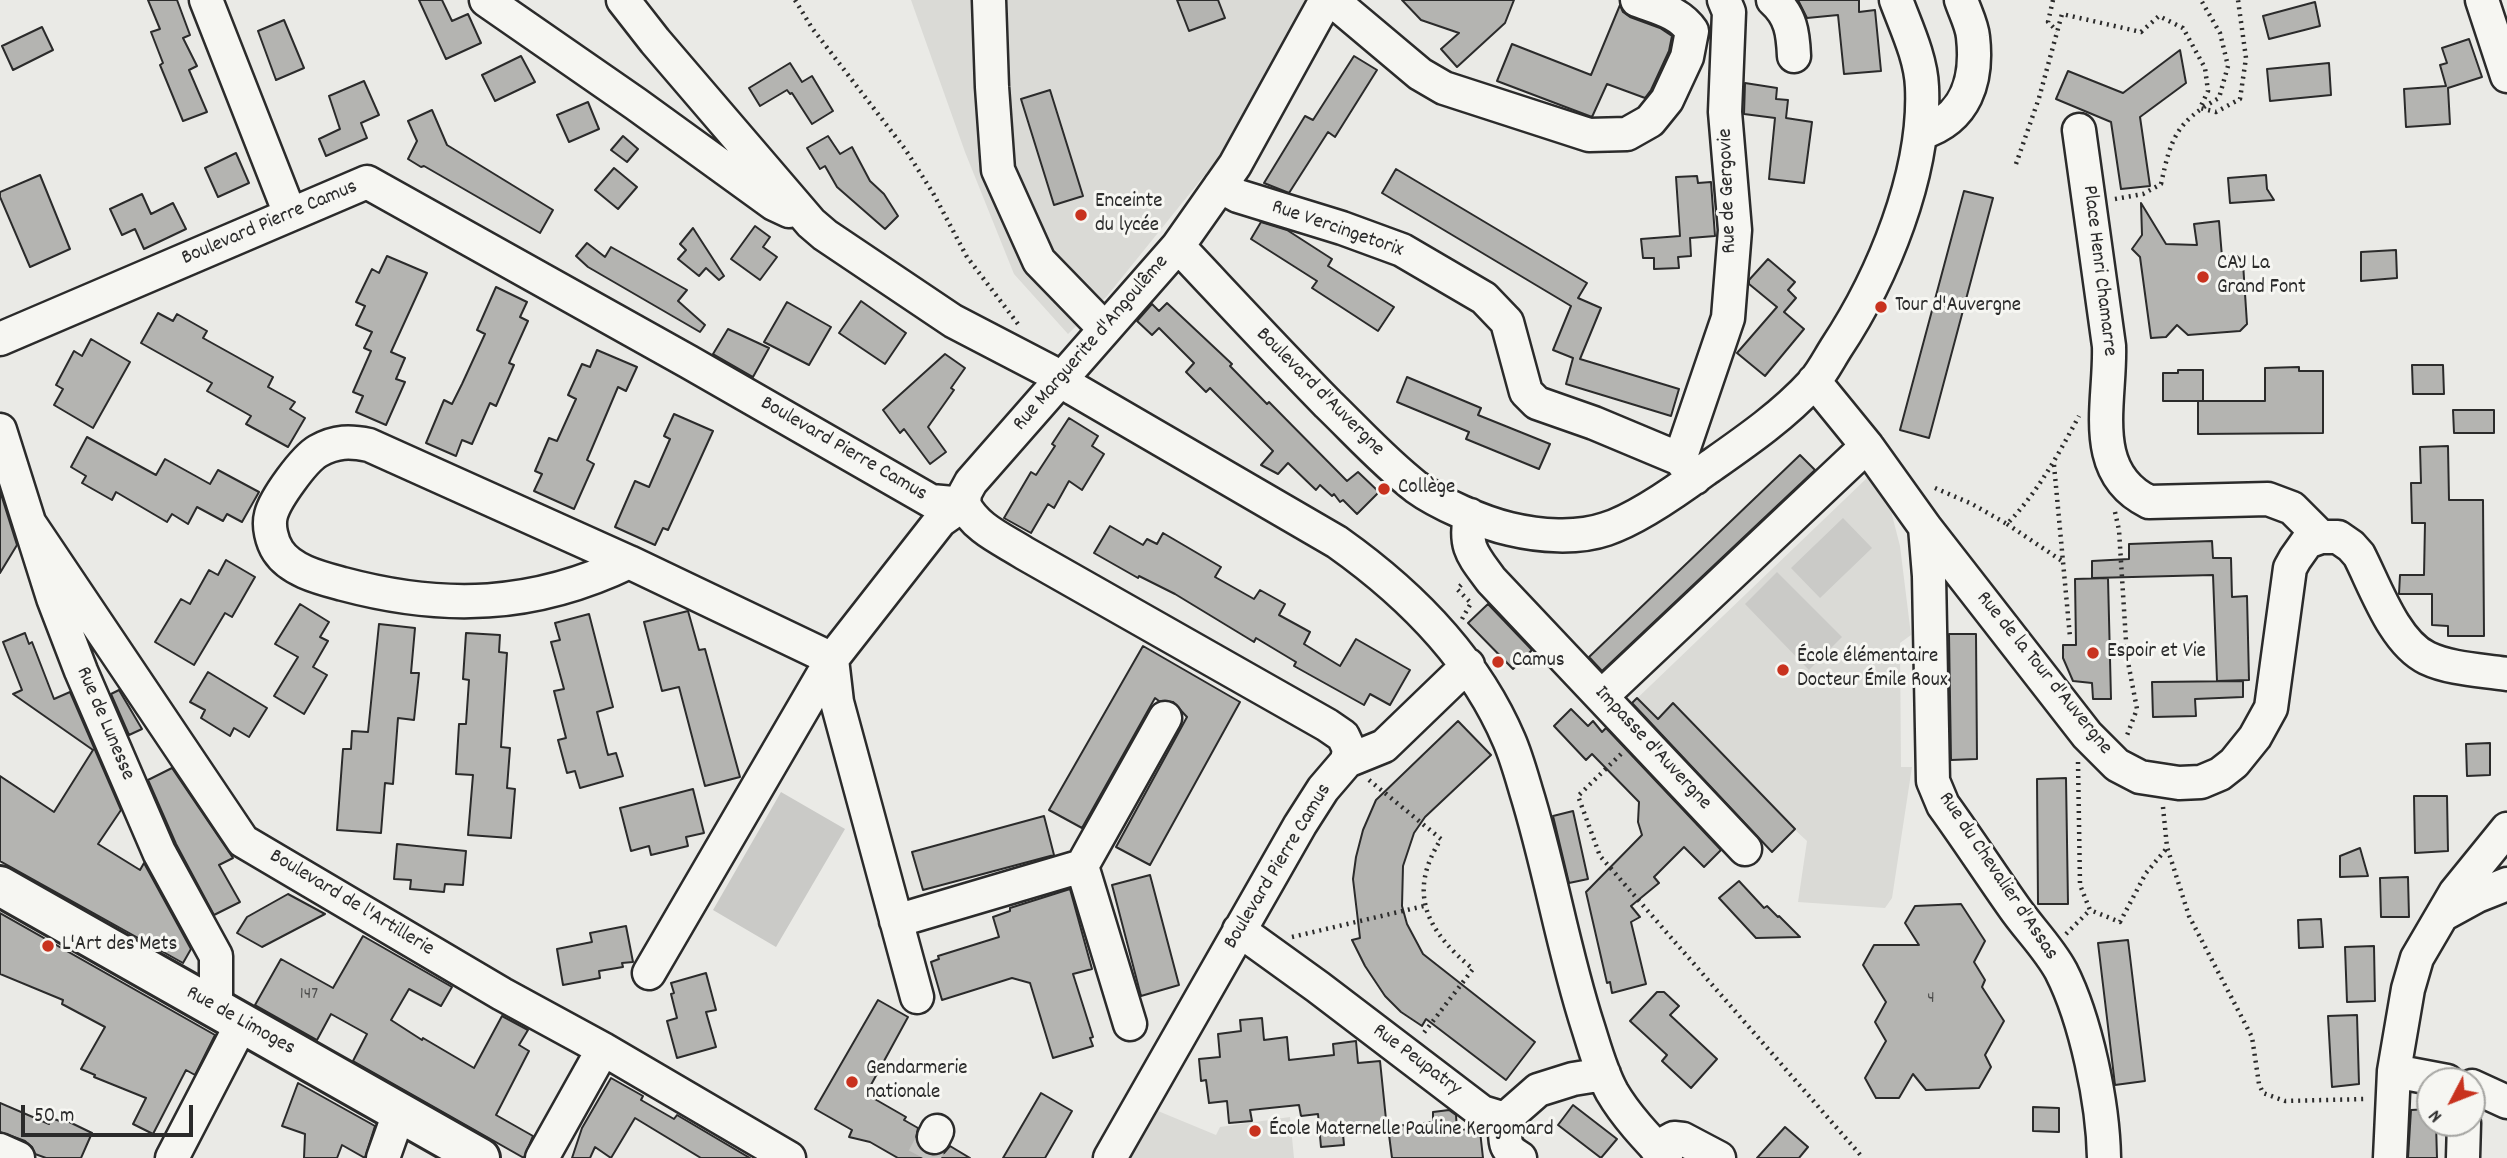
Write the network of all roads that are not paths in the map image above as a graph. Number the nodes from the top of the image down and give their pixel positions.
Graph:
1 (206, 0) edge
2 (486, 0) edge
3 (623, 0) edge
4 (989, 0) edge
5 (1326, 0) edge
6 (1332, 0) edge
7 (1637, 0) edge
8 (1773, 0) edge
9 (1896, 0) edge
10 (1961, 0) edge
11 (2482, 0) edge
12 (1731, 4) edge
13 (1794, 56) dead end
14 (2507, 76) edge
15 (2079, 130) dead end
16 (1921, 133) junction
17 (1220, 186) junction
18 (290, 214) junction
19 (811, 223) junction
20 (1178, 246) junction
21 (1105, 329) junction
22 (0, 339) edge
23 (1061, 381) junction
24 (1814, 382) junction
25 (0, 430) edge
26 (1867, 446) junction
27 (1688, 468) junction
28 (964, 504) junction
29 (1470, 515) junction
30 (30, 524) junction
31 (1924, 527) junction
32 (2320, 537) junction
33 (629, 562) junction
34 (832, 659) junction
35 (1468, 665) junction
36 (2507, 674) edge
37 (1602, 696) junction
38 (1165, 718) dead end
39 (1347, 761) junction
40 (2507, 829) edge
41 (1745, 849) dead end
42 (1082, 866) junction
43 (2507, 884) edge
44 (0, 886) edge
45 (2439, 917) junction
46 (897, 921) junction
47 (1239, 930) junction
48 (649, 973) dead end
49 (917, 997) dead end
50 (229, 1016) junction
51 (1130, 1024) dead end
52 (603, 1048) junction
53 (1604, 1074) junction
54 (2416, 1083) edge
55 (2393, 1085) junction
56 (2486, 1092) edge
57 (2507, 1102) edge
58 (399, 1113) junction
59 (1505, 1119) junction
60 (2464, 1137) edge
61 (2104, 1147) edge
62 (0, 1150) edge
63 (1661, 1153) edge
64 (18, 1158) edge
65 (172, 1158) edge
66 (383, 1158) edge
67 (480, 1158) edge
68 (542, 1158) edge
69 (789, 1158) edge
70 (1111, 1158) edge
71 (1520, 1158) edge
72 (1719, 1158) edge
73 (2390, 1158) edge
74 (2463, 1158) edge

1 - 18 street
2 - 19 street
3 - 19 street
4 - 21 street
5 - 17 street, Rue Marguerite d'Angoulême
6 - 7 street
8 - 13 street
9 - 16 street, Boulevard d'Auvergne
10 - 16 street
11 - 14 street
12 - 27 street, Rue de Gergovie
15 - 32 street, Place Henri Chamarre
16 - 24 street, Boulevard d'Auvergne
17 - 20 street, Rue Marguerite d'Angoulême
17 - 27 street, Rue Vercingetorix
18 - 22 street, Boulevard Pierre Camus
18 - 28 street, Boulevard Pierre Camus
19 - 23 street
20 - 21 street, Rue Marguerite d'Angoulême
20 - 29 street, Boulevard d'Auvergne
21 - 23 street, Rue Marguerite d'Angoulême
23 - 28 street, Rue Marguerite d'Angoulême
23 - 35 street
24 - 26 street, Rue de la Tour d'Auvergne
24 - 27 street, Boulevard d'Auvergne
25 - 30 street, Rue de Lunesse
26 - 31 street, Rue de la Tour d'Auvergne
26 - 37 street
27 - 29 street, Boulevard d'Auvergne
28 - 34 street
28 - 39 street
29 - 37 street, Impasse d'Auvergne
30 - 50 street, Rue de Lunesse
30 - 52 street, Boulevard de l'Artillerie
31 - 32 street, Rue de la Tour d'Auvergne
31 - 61 street, Rue du Chevalier d'Assas
32 - 36 street
33 - 33 street
33 - 34 street
34 - 46 street
34 - 48 street
35 - 39 street
35 - 53 street
37 - 41 street, Impasse d'Auvergne
38 - 42 street
39 - 47 street, Boulevard Pierre Camus
40 - 45 street
42 - 46 street
42 - 51 street
43 - 45 street
44 - 50 main road, Rue de Limoges
45 - 55 street
46 - 49 street
47 - 59 street, Rue Peupatry
47 - 70 street, Boulevard Pierre Camus
50 - 58 main road, Rue de Limoges
50 - 65 street
52 - 68 street
52 - 69 street, Boulevard de l'Artillerie
53 - 59 street
53 - 63 street
54 - 55 street
55 - 73 street
56 - 57 street
58 - 66 street
58 - 67 main road, Rue de Limoges
59 - 71 street
60 - 74 street
62 - 64 street
63 - 72 street

